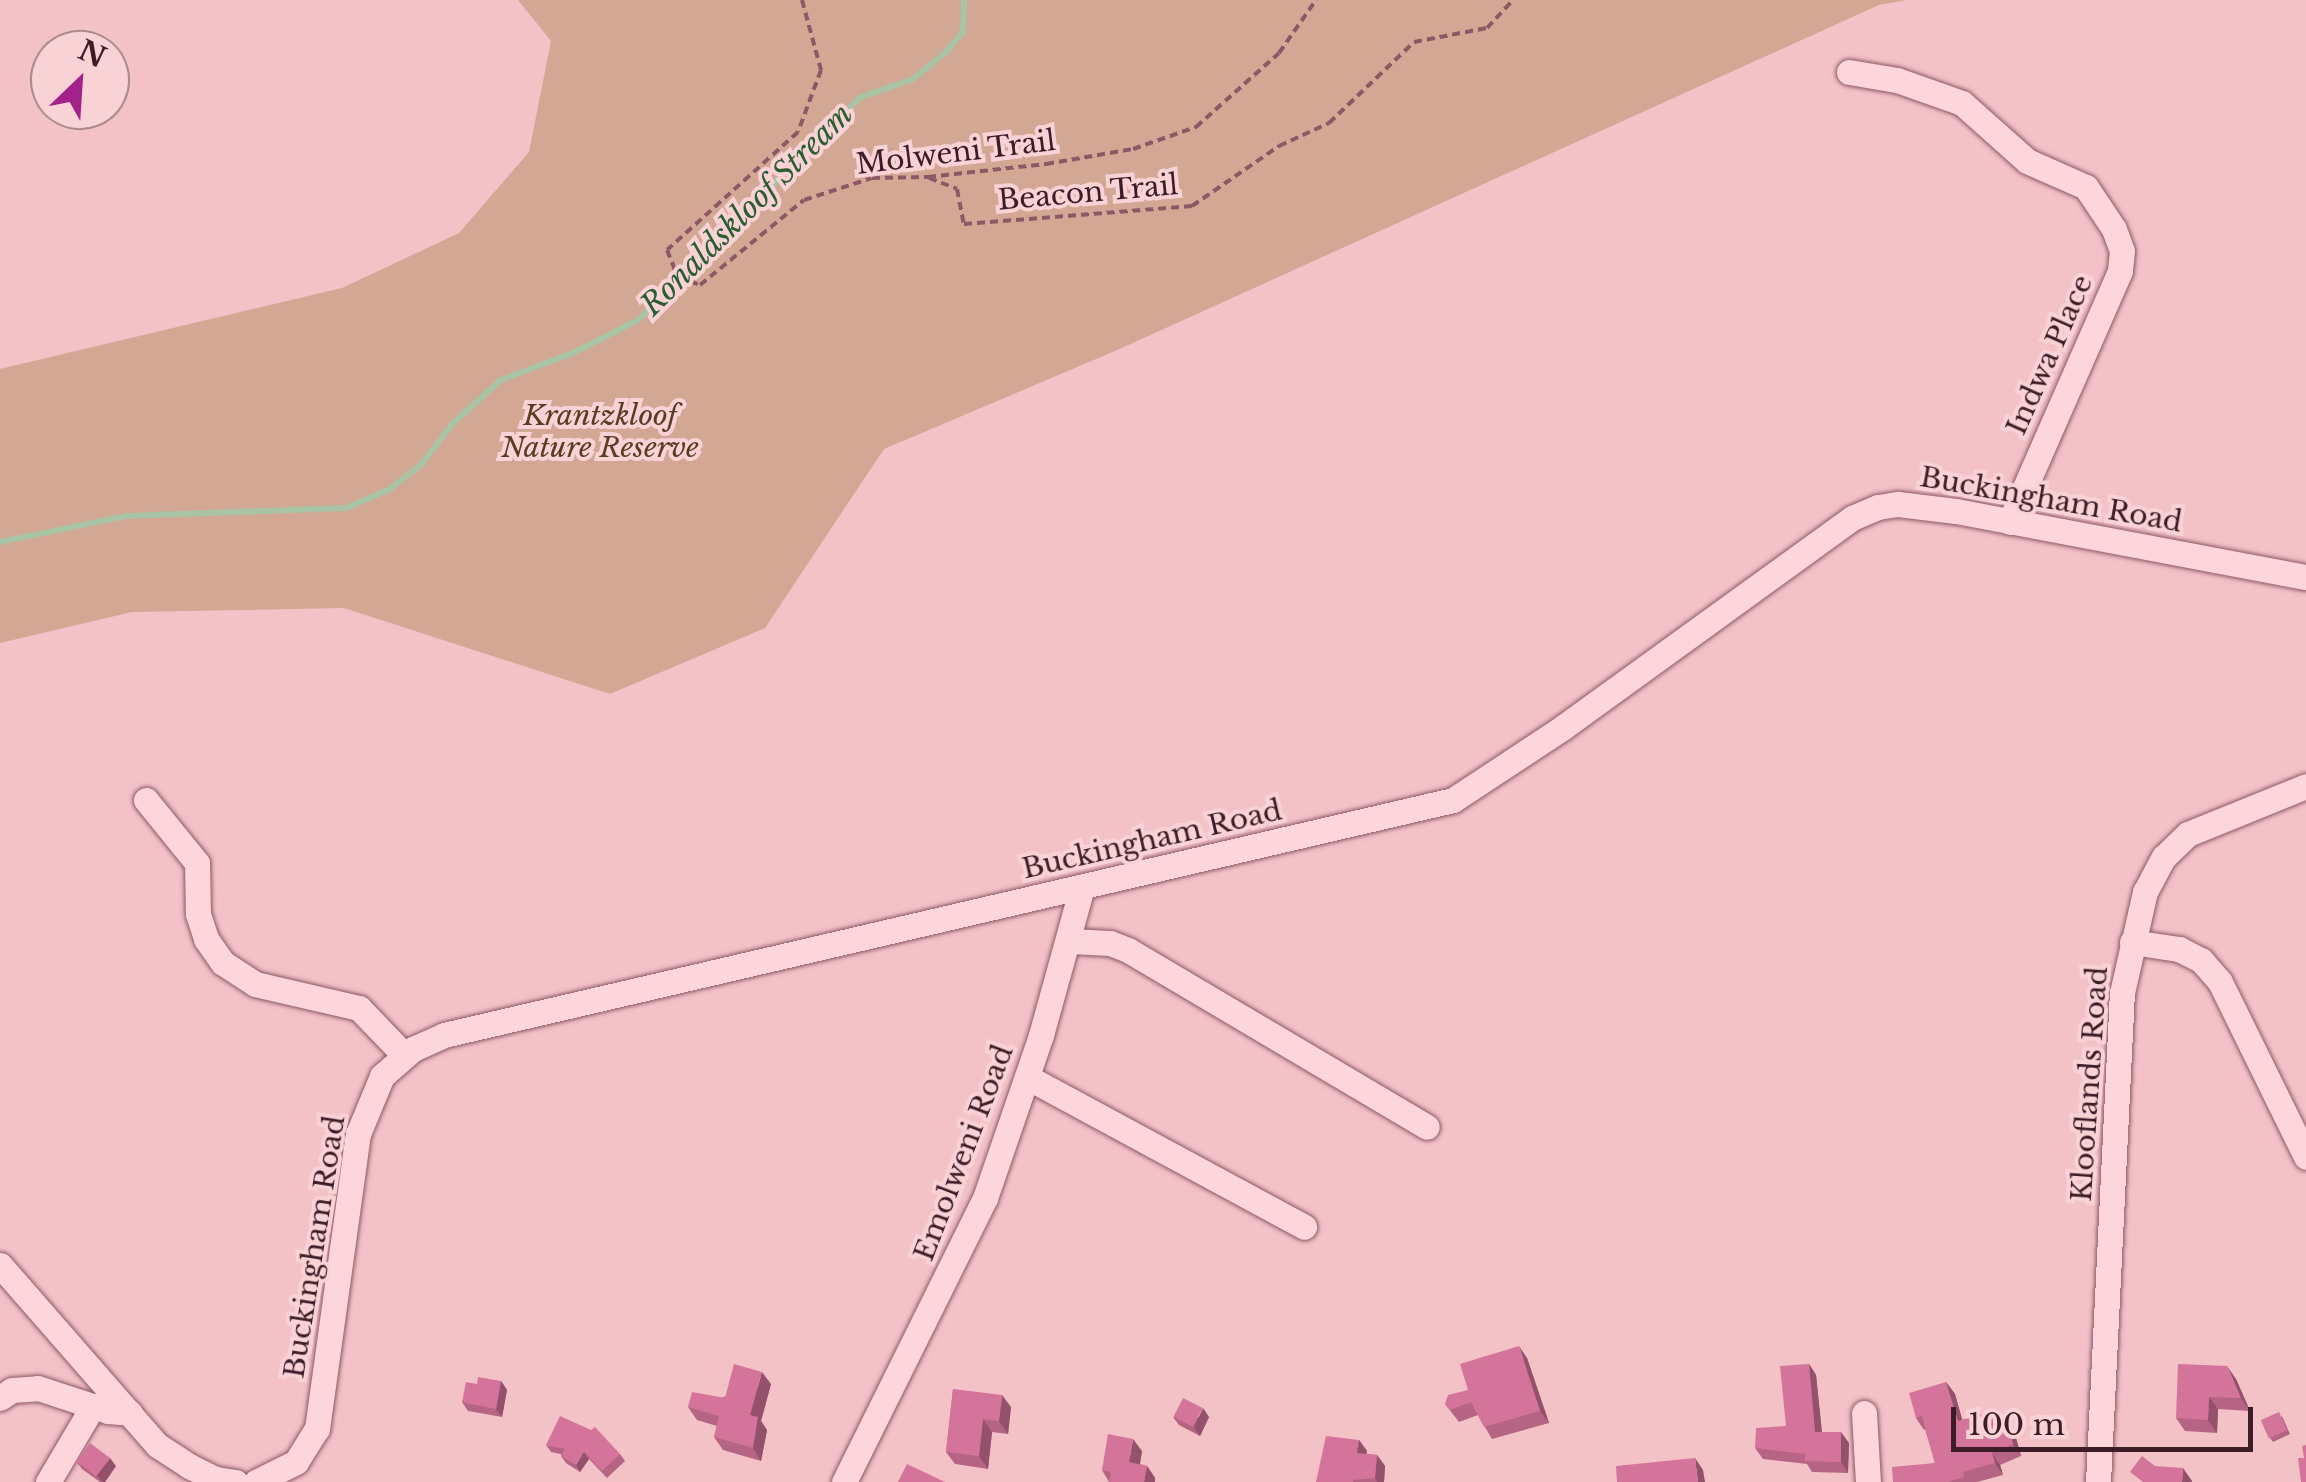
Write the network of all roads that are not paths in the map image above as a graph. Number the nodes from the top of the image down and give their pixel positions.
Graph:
1 (1850, 72) dead end
2 (2010, 522) junction
3 (2306, 577) edge
4 (2306, 786) edge
5 (146, 800) dead end
6 (1082, 887) junction
7 (1070, 941) junction
8 (2132, 942) junction
9 (404, 1055) junction
10 (1027, 1078) junction
11 (1427, 1128) dead end
12 (2306, 1156) edge
13 (1304, 1227) dead end
14 (1, 1268) edge
15 (0, 1398) edge
16 (92, 1406) junction
17 (1864, 1412) dead end
18 (130, 1413) junction
19 (177, 1476) edge
20 (48, 1482) edge
21 (236, 1482) edge
22 (256, 1482) edge
23 (844, 1482) edge
24 (1868, 1482) edge
25 (2098, 1482) edge

1 - 2 street, Indwa Place
2 - 3 street, Buckingham Road
2 - 6 street, Buckingham Road
4 - 8 street, Klooflands Road
5 - 9 street
6 - 7 street, Emolweni Road
6 - 9 street, Buckingham Road
7 - 10 street, Emolweni Road
7 - 11 street
8 - 12 street
8 - 25 street, Klooflands Road
9 - 22 street, Buckingham Road
10 - 13 street
10 - 23 street, Emolweni Road
14 - 18 street
15 - 16 street
16 - 18 street
16 - 20 street
17 - 24 street
18 - 19 street
19 - 21 street

